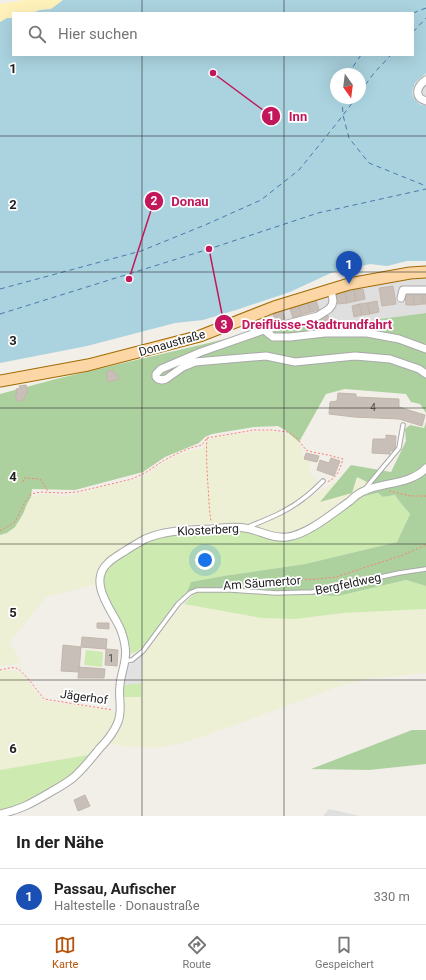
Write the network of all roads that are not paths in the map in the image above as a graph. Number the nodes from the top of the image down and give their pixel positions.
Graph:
1 (426, 80) edge
2 (426, 101) edge
3 (426, 272) edge
4 (331, 289) junction
5 (426, 290) edge
6 (401, 298) dead end
7 (264, 330) junction
8 (426, 349) edge
9 (426, 374) edge
10 (0, 381) edge
11 (402, 426) dead end
12 (426, 468) edge
13 (323, 481) road end
14 (363, 491) junction
15 (246, 528) junction
16 (426, 569) edge
17 (125, 661) junction
18 (0, 814) edge

1 - 2 street
3 - 4 main road, Donaustraße
4 - 7 street
4 - 10 main road, Donaustraße
5 - 6 street
7 - 8 street
7 - 9 street
11 - 14 lane
12 - 14 street, Klosterberg
13 - 15 lane
14 - 15 street, Klosterberg
15 - 17 street, Klosterberg
16 - 17 lane, Bergfeldweg
17 - 18 street, Klosterberg

